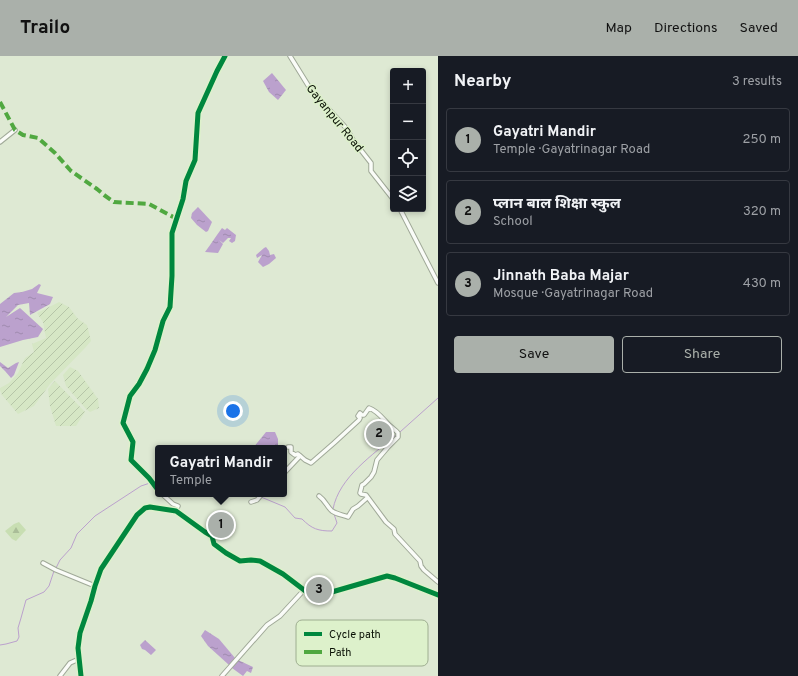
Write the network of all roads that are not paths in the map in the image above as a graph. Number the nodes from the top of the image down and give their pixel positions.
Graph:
1 (224, 56) edge
2 (290, 56) edge
3 (15, 130) dead end
4 (0, 142) edge
5 (390, 196) edge
6 (402, 212) edge
7 (438, 284) edge
8 (288, 446) dead end
9 (300, 456) junction
10 (287, 470) edge
11 (155, 486) edge
12 (319, 496) dead end
13 (165, 497) edge
14 (260, 497) edge
15 (367, 498) junction
16 (251, 502) dead end
17 (176, 511) junction
18 (43, 563) dead end
19 (438, 582) edge
20 (95, 586) junction
21 (304, 590) junction
22 (438, 595) edge
23 (79, 659) junction
24 (60, 676) edge
25 (80, 676) edge
26 (222, 676) edge

1 - 11 street
2 - 5 street, Gayanpur Road
3 - 4 street
6 - 7 street
8 - 9 street
9 - 10 street
9 - 15 street
12 - 15 street
13 - 17 street
14 - 16 street
15 - 19 street
17 - 20 street
17 - 21 street
18 - 20 street
20 - 23 street
21 - 22 street
21 - 26 street
23 - 24 street
23 - 25 street

